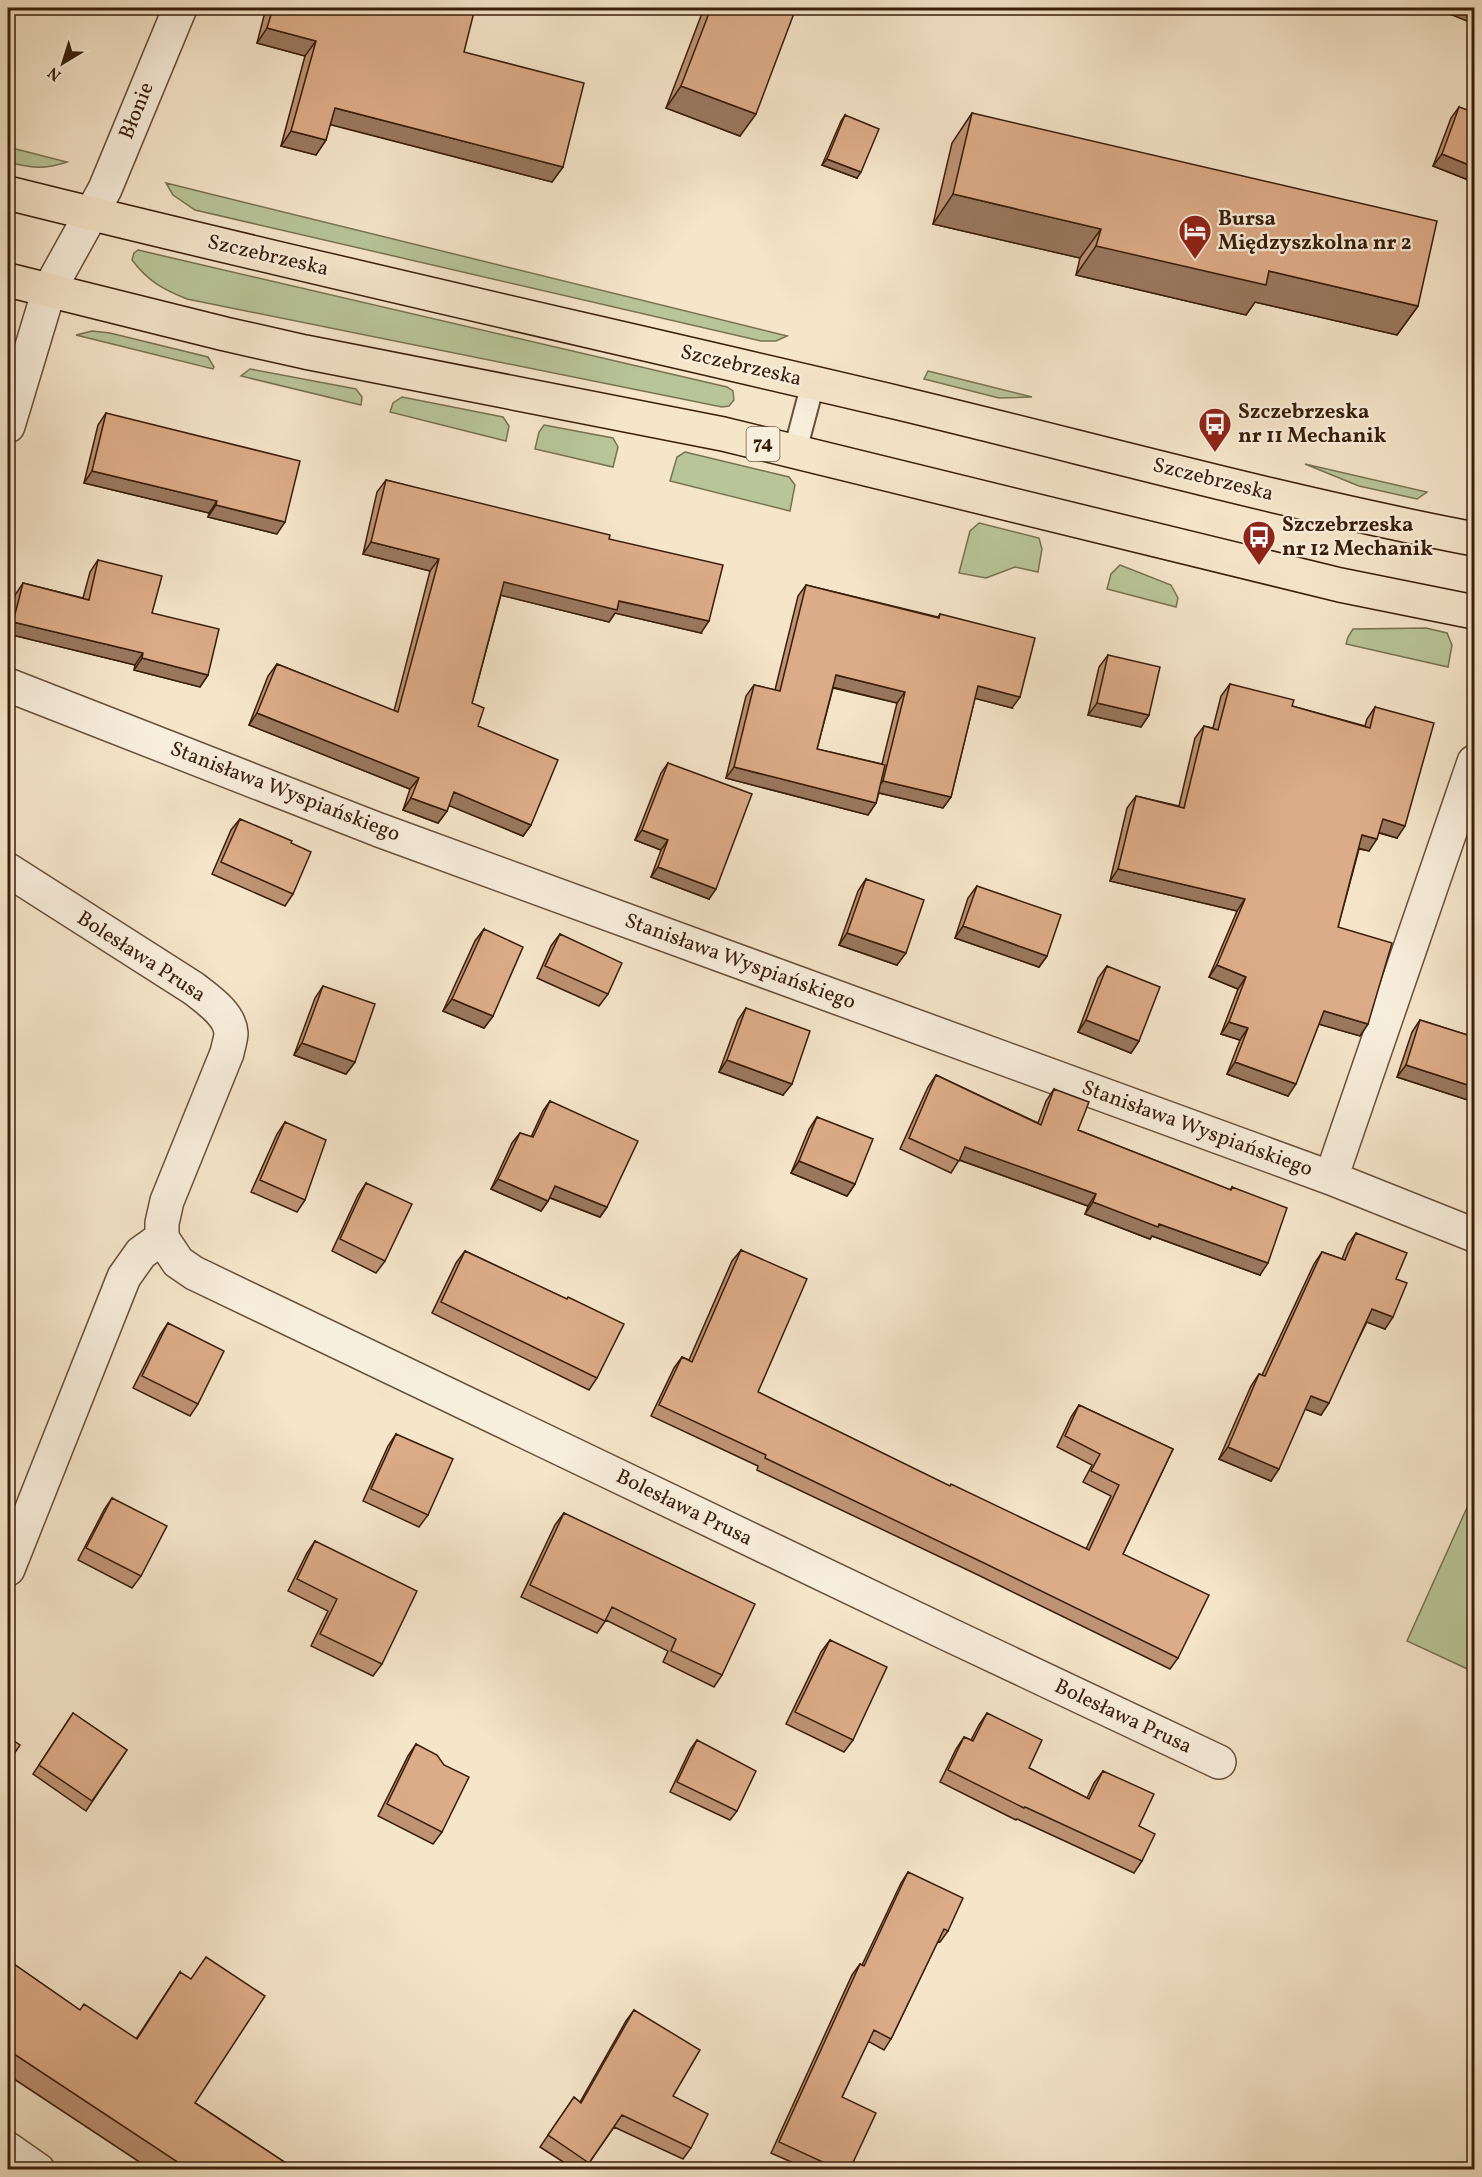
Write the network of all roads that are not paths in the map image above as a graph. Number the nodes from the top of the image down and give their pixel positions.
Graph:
1 (180, 8) edge
2 (8, 193) edge
3 (92, 214) junction
4 (8, 280) edge
5 (49, 290) junction
6 (813, 383) junction
7 (8, 426) edge
8 (795, 451) junction
9 (1474, 539) edge
10 (1474, 612) edge
11 (8, 685) edge
12 (1474, 762) edge
13 (8, 870) edge
14 (1331, 1178) junction
15 (1474, 1235) edge
16 (162, 1238) junction
17 (8, 1569) edge
18 (1219, 1762) dead end
19 (8, 2149) edge
20 (38, 2169) edge

1 - 3 street, Błonie
2 - 3 main road, Szczebrzeska
3 - 5 street, Błonie
3 - 6 main road, Szczebrzeska
4 - 5 main road, 74
5 - 7 street, Błonie
5 - 8 main road, 74
6 - 8 lane
6 - 9 main road, Szczebrzeska
8 - 10 main road, 74
11 - 14 street, Stanisława Wyspiańskiego
12 - 14 street
13 - 16 street, Bolesława Prusa
14 - 15 street, Stanisława Wyspiańskiego
16 - 17 street
16 - 18 street, Bolesława Prusa
19 - 20 street

